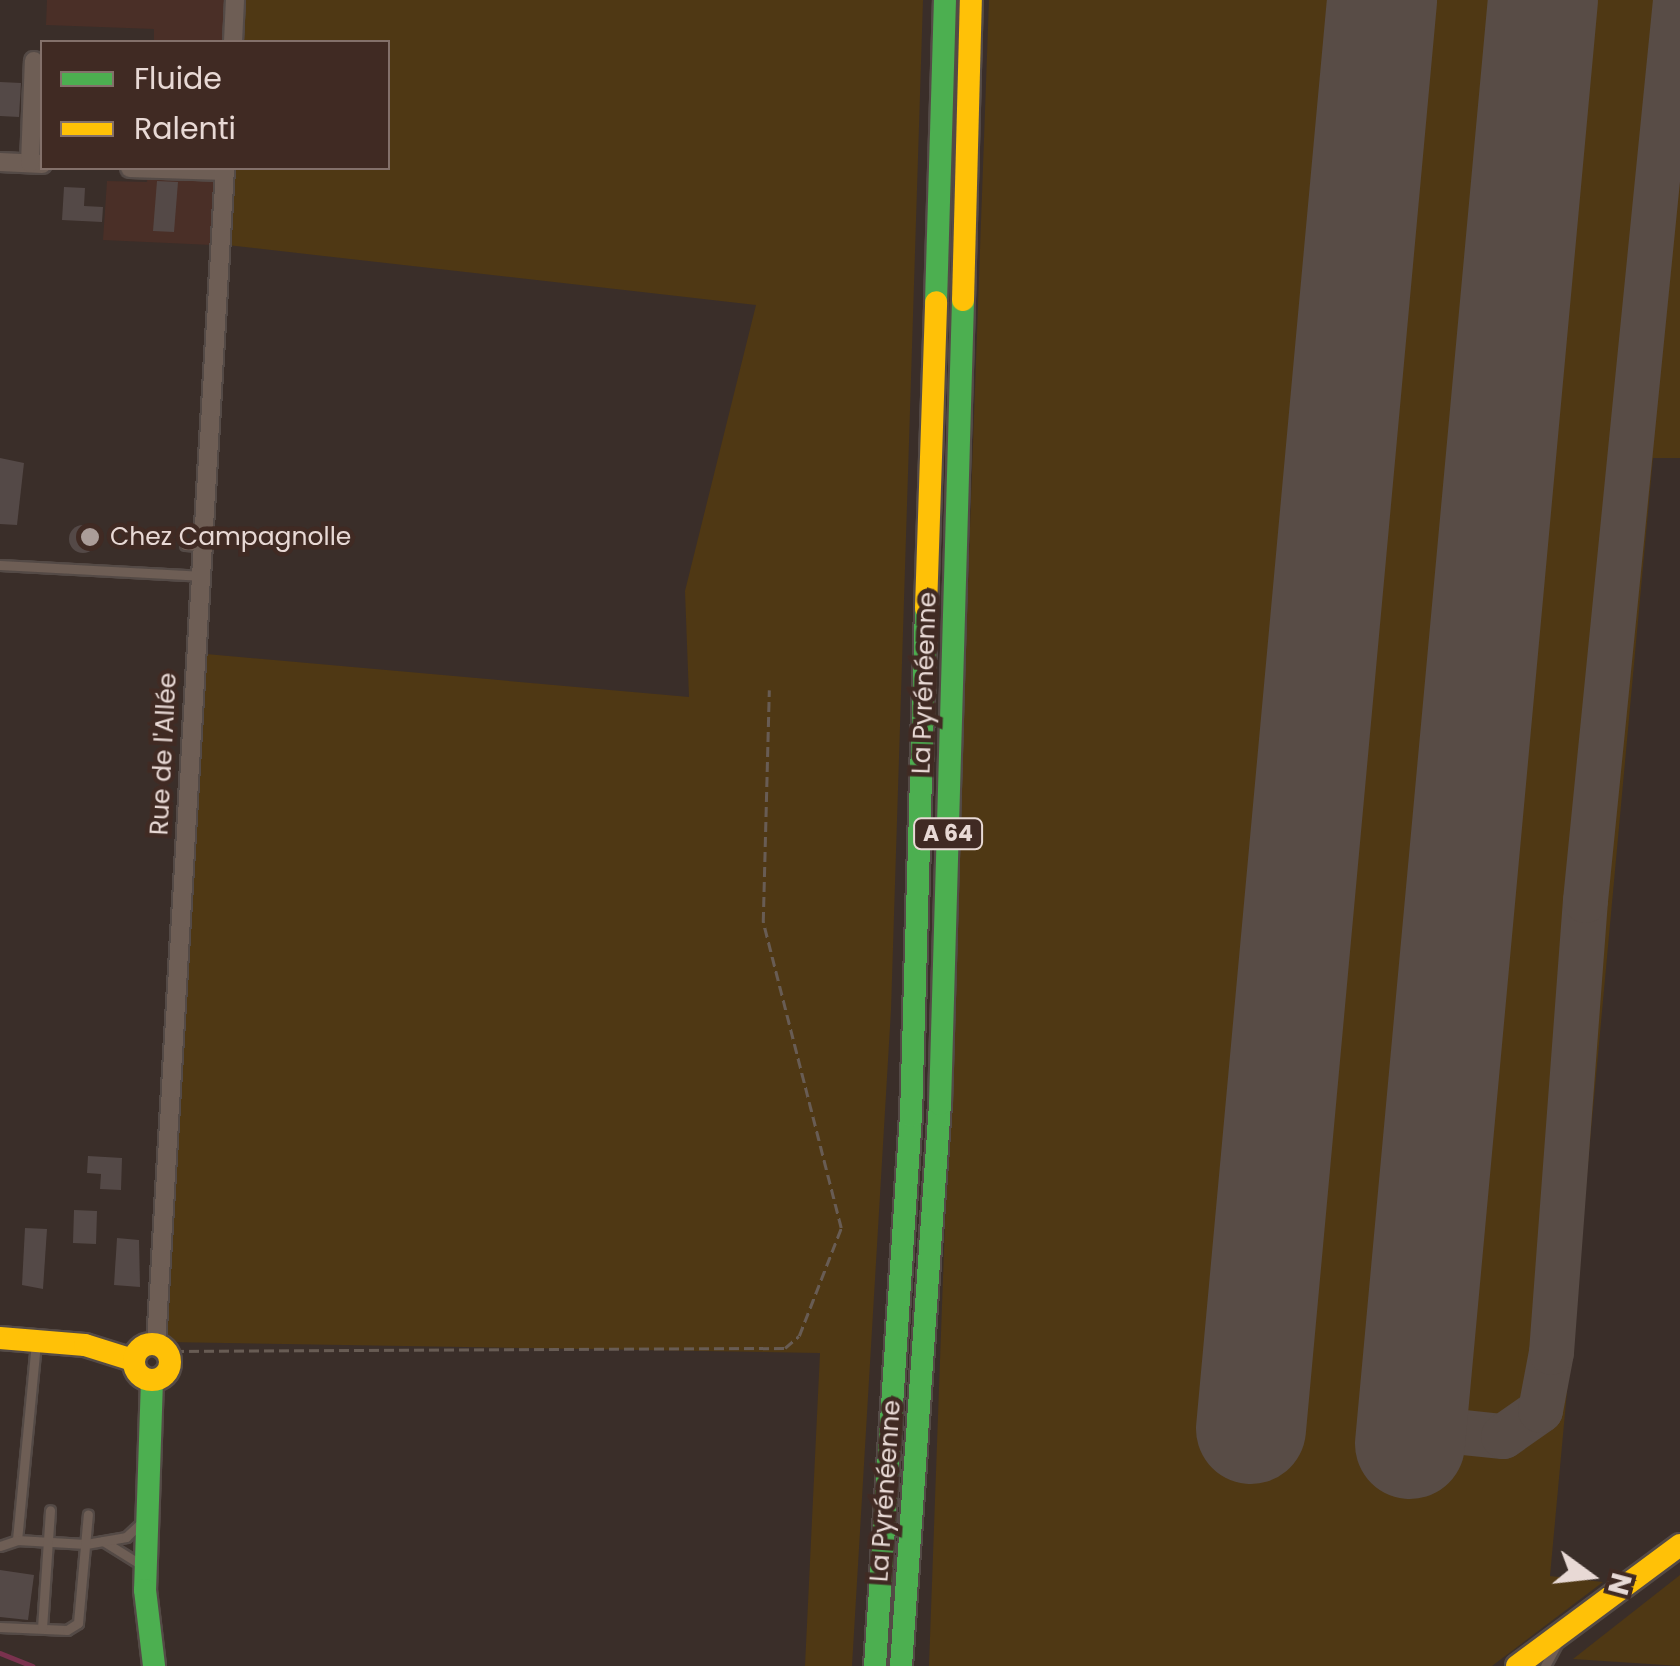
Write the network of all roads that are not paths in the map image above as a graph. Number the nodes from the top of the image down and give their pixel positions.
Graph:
1 (236, 0) edge
2 (945, 0) edge
3 (971, 0) edge
4 (233, 40) edge
5 (34, 61) dead end
6 (0, 162) edge
7 (36, 164) edge
8 (225, 170) edge
9 (0, 565) edge
10 (200, 576) junction
11 (0, 1338) edge
12 (36, 1340) junction
13 (162, 1348) junction
14 (133, 1360) junction
15 (152, 1380) junction
16 (50, 1510) dead end
17 (148, 1513) junction
18 (88, 1514) dead end
19 (18, 1540) junction
20 (101, 1540) junction
21 (49, 1542) junction
22 (86, 1544) junction
23 (1680, 1545) edge
24 (0, 1546) edge
25 (146, 1570) junction
26 (0, 1626) edge
27 (42, 1628) junction
28 (1563, 1629) junction
29 (154, 1666) edge
30 (875, 1666) edge
31 (901, 1666) edge
32 (1517, 1666) edge
33 (1545, 1666) edge

1 - 4 street
2 - 30 main road, La Pyrénéenne / A 64
3 - 31 main road, La Pyrénéenne / A 64
5 - 7 street
6 - 7 street
8 - 10 street, Rue de l'Allée
9 - 10 lane
10 - 13 street, Rue de l'Allée
11 - 12 main road
12 - 14 main road
12 - 19 lane
13 - 14 main road
13 - 15 main road
14 - 15 main road
15 - 17 main road
16 - 21 lane
17 - 20 lane
17 - 25 main road
18 - 22 lane
19 - 21 lane
19 - 24 lane
20 - 22 lane
20 - 25 lane
21 - 22 lane
21 - 27 lane
22 - 27 lane
23 - 28 main road
25 - 29 main road
26 - 27 lane
28 - 32 main road
28 - 33 lane

